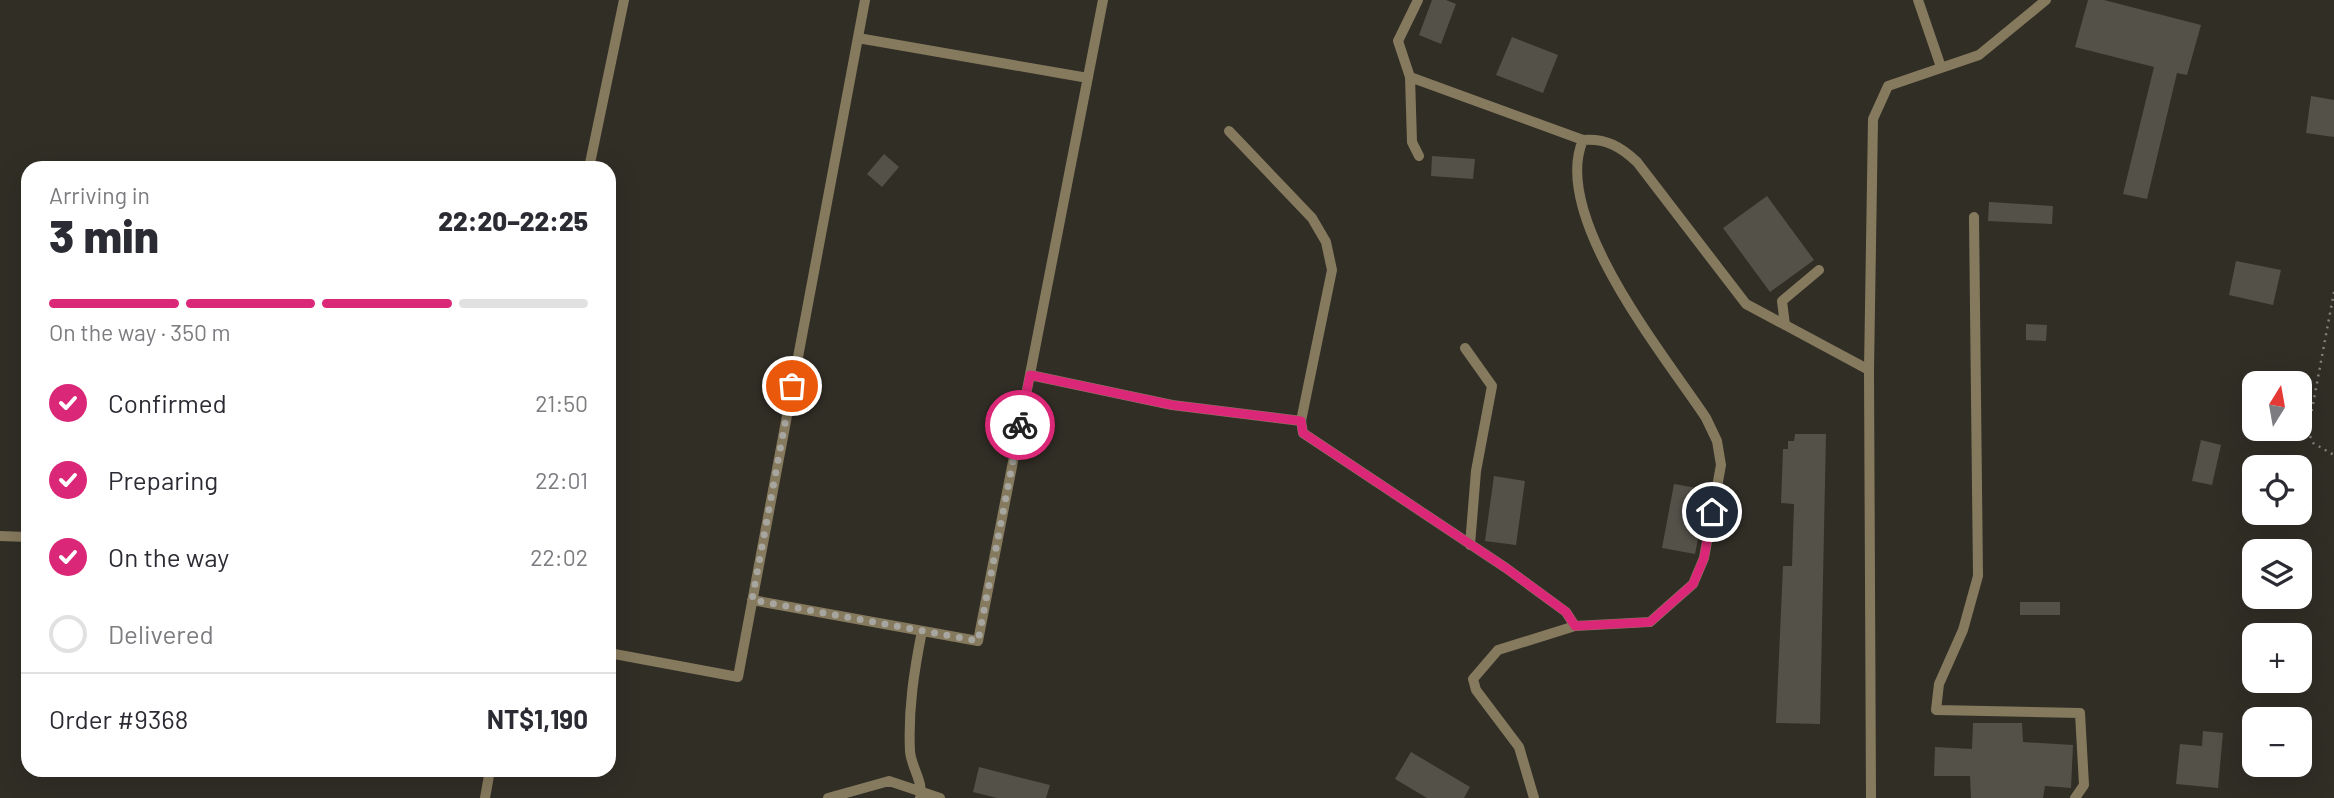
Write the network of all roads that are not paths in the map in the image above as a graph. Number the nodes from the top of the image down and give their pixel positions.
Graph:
1 (624, 0) edge
2 (865, 0) edge
3 (1102, 0) edge
4 (1418, 0) edge
5 (1918, 0) edge
6 (2046, 0) edge
7 (858, 38) junction
8 (1941, 67) junction
9 (1410, 77) junction
10 (1088, 78) junction
11 (1229, 131) dead end
12 (1583, 140) junction
13 (1419, 156) dead end
14 (590, 161) edge
15 (1975, 217) dead end
16 (1819, 271) dead end
17 (1785, 325) junction
18 (1465, 348) dead end
19 (1869, 370) junction
20 (1030, 375) junction
21 (1301, 421) junction
22 (0, 536) edge
23 (21, 537) edge
24 (1470, 544) junction
25 (752, 600) junction
26 (1575, 626) junction
27 (922, 631) junction
28 (616, 654) edge
29 (489, 777) edge
30 (921, 794) edge
31 (485, 798) edge
32 (828, 798) edge
33 (940, 798) edge
34 (1534, 798) edge
35 (1871, 798) edge
36 (2075, 798) edge

1 - 14 lane
2 - 7 lane
3 - 10 lane
4 - 9 lane
5 - 8 lane
6 - 8 lane
7 - 10 lane
7 - 25 lane
8 - 19 lane
9 - 12 lane
9 - 13 lane
10 - 20 lane
11 - 21 lane
12 - 17 lane
12 - 26 lane
15 - 36 lane
16 - 17 lane
17 - 19 lane
18 - 24 lane
19 - 35 lane
20 - 21 lane
20 - 27 lane
21 - 24 lane
22 - 23 lane
24 - 26 lane
25 - 27 lane
25 - 28 lane
26 - 34 lane
27 - 30 lane
29 - 31 lane
30 - 32 lane
30 - 33 lane

